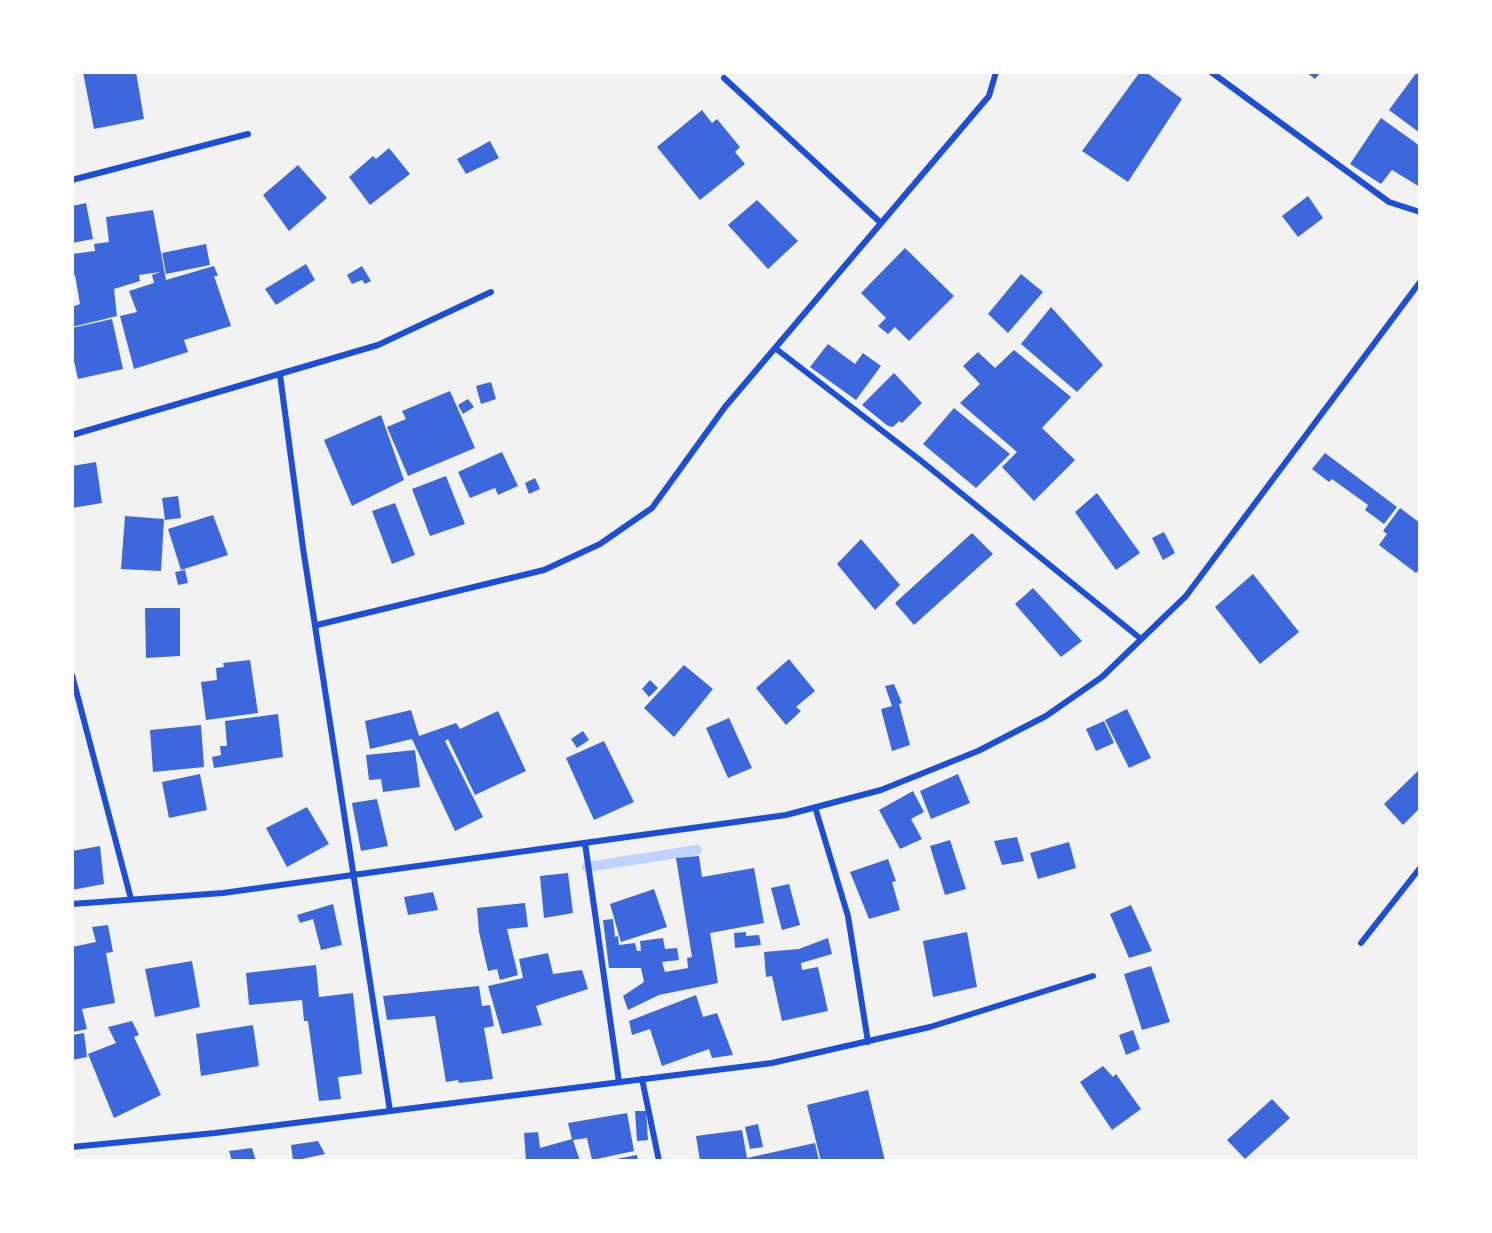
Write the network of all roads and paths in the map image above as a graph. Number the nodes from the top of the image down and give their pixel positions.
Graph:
1 (996, 72) edge
2 (1211, 72) edge
3 (724, 78) dead end
4 (248, 134) dead end
5 (72, 180) edge
6 (1420, 212) edge
7 (881, 223) junction
8 (1420, 282) edge
9 (491, 292) dead end
10 (775, 348) junction
11 (280, 375) junction
12 (72, 435) edge
13 (317, 625) junction
14 (1141, 639) junction
15 (72, 675) edge
16 (815, 807) junction
17 (585, 843) junction
18 (1420, 868) edge
19 (352, 874) junction
20 (131, 899) junction
21 (72, 904) edge
22 (1361, 943) dead end
23 (1093, 976) dead end
24 (868, 1042) junction
25 (642, 1079) junction
26 (619, 1082) junction
27 (390, 1111) junction
28 (72, 1148) edge
29 (659, 1161) edge

1 - 7 street
2 - 6 street
3 - 7 street
4 - 5 street
7 - 10 street
8 - 14 street
9 - 11 street
10 - 13 street
10 - 14 street
11 - 12 street
11 - 13 street
13 - 19 street
14 - 16 street
15 - 20 street
16 - 17 street
16 - 24 street
17 - 19 street
17 - 26 street
18 - 22 street
19 - 20 street
19 - 27 street
20 - 21 street
23 - 24 street
24 - 25 street
25 - 26 street
25 - 29 street
26 - 27 street
27 - 28 street

